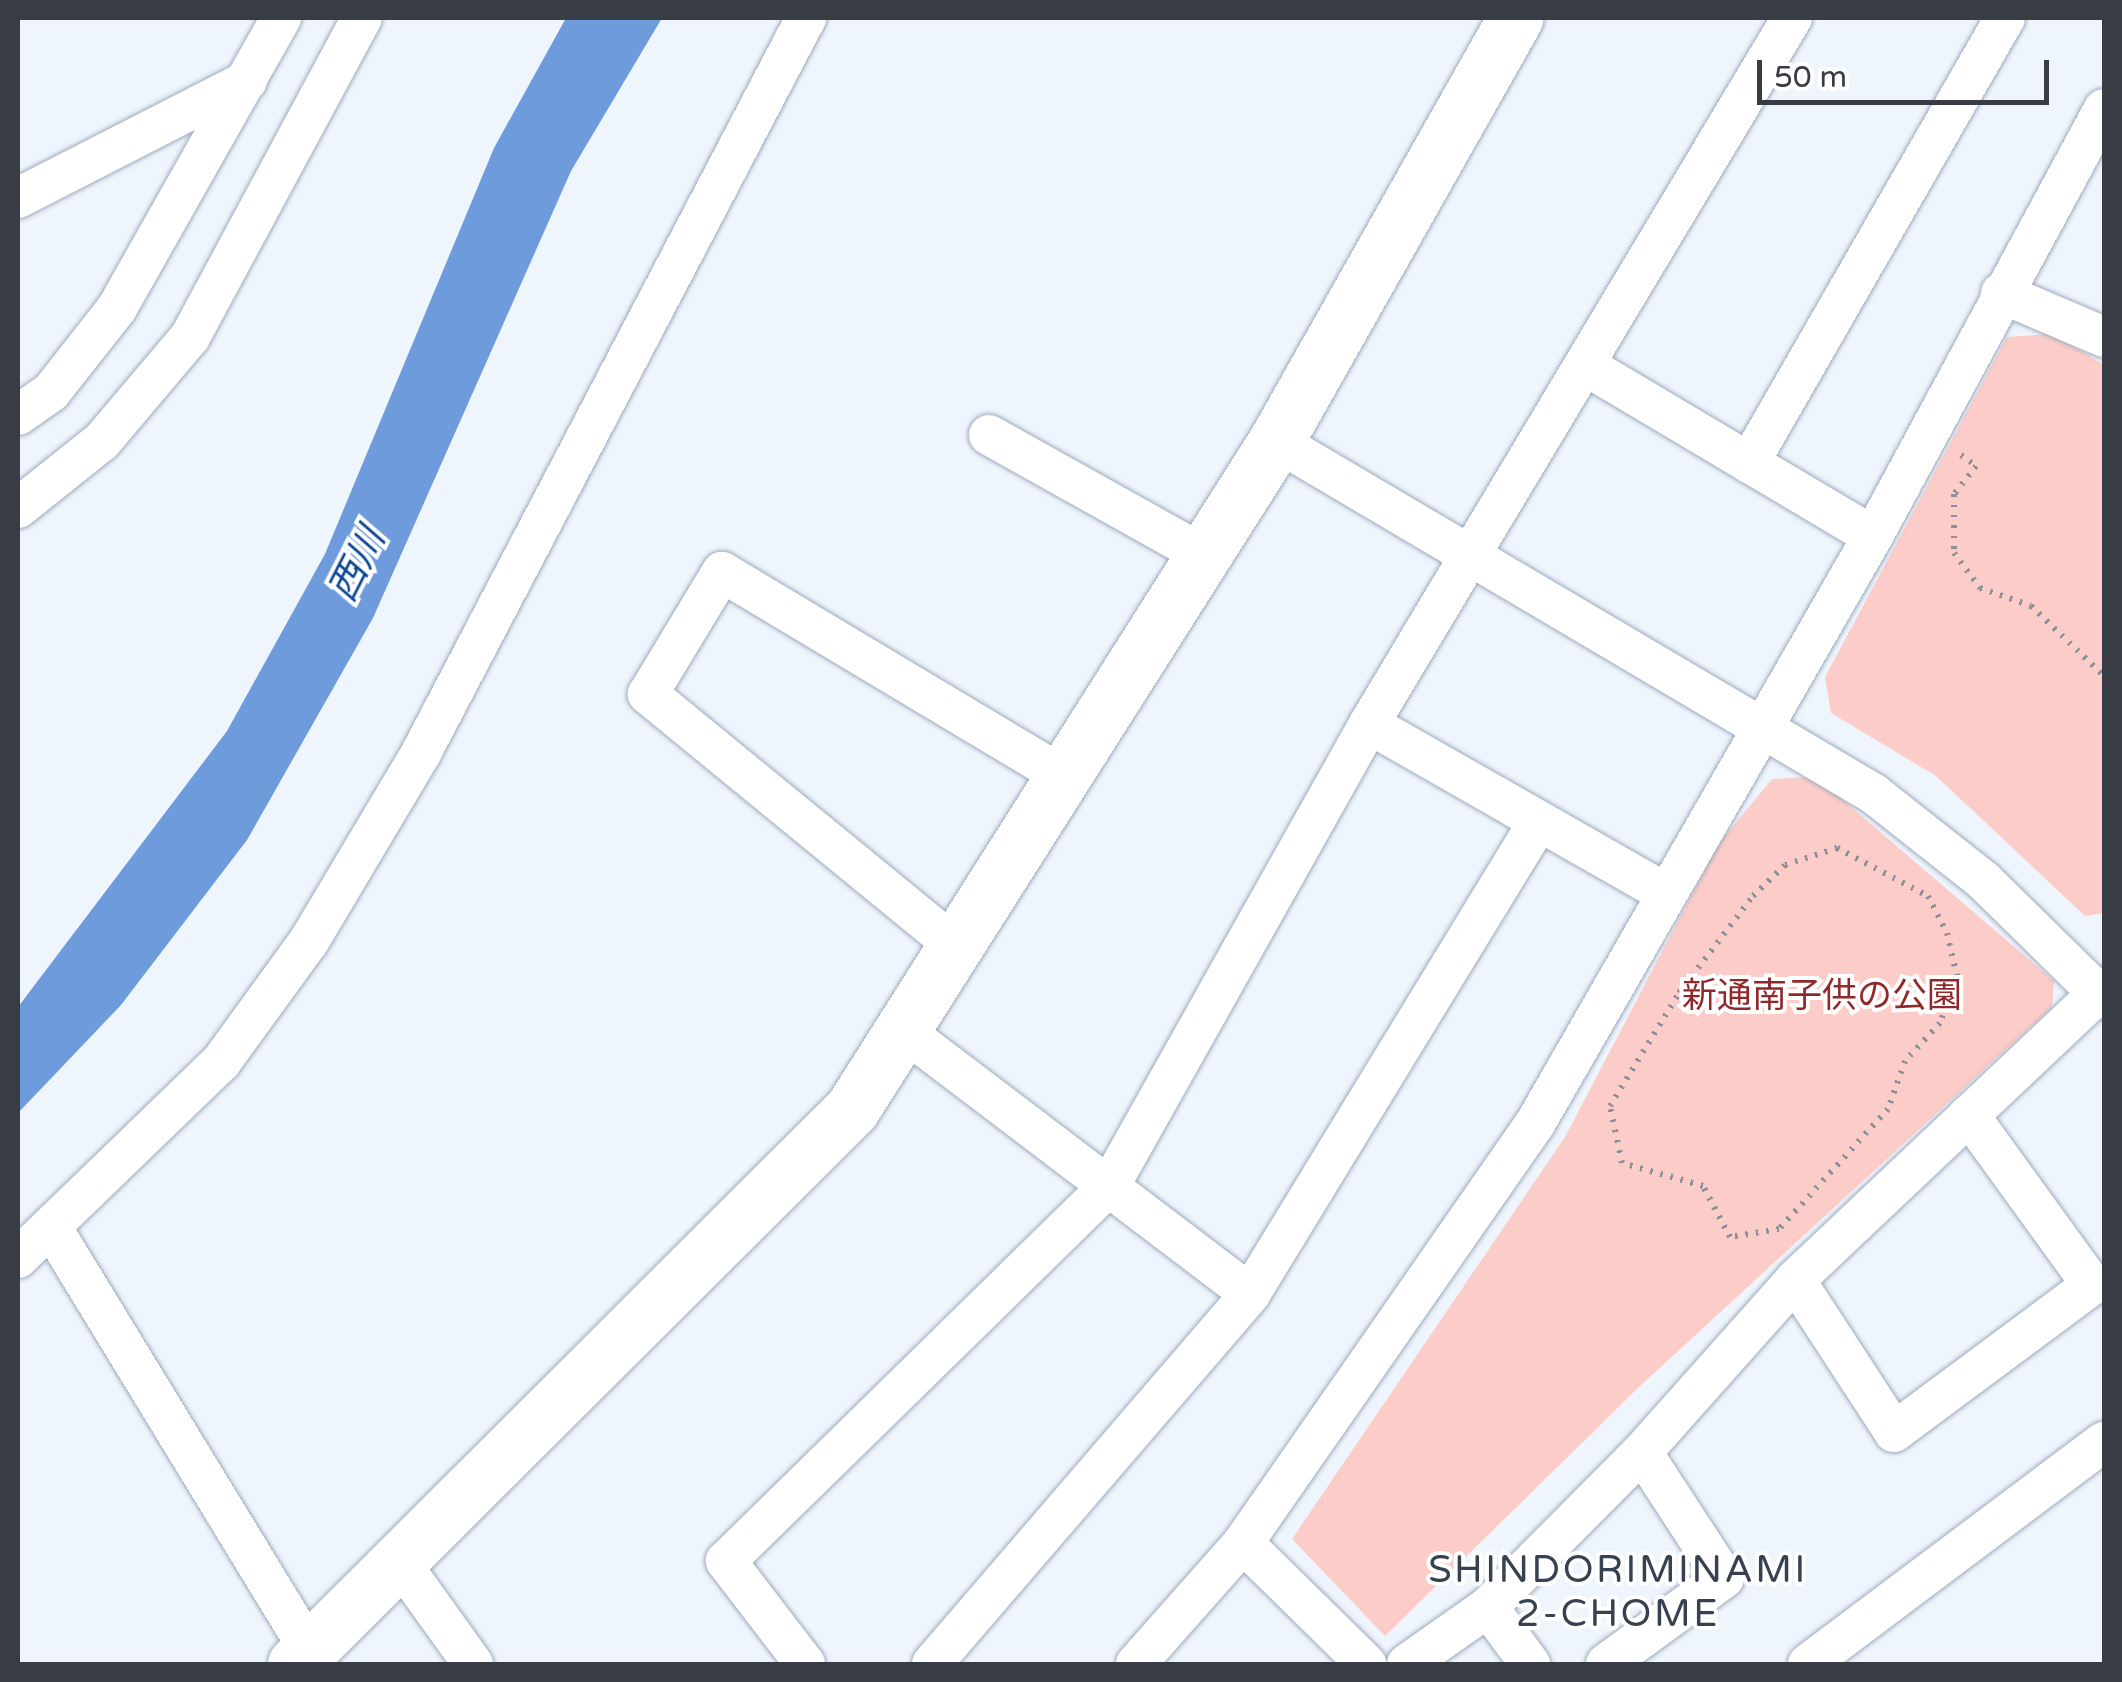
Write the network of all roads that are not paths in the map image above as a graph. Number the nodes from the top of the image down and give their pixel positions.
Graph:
1 (280, 18) edge
2 (362, 18) edge
3 (806, 18) edge
4 (1515, 18) edge
5 (1792, 18) edge
6 (2005, 18) edge
7 (247, 80) junction
8 (2104, 110) edge
9 (18, 198) edge
10 (2001, 293) junction
11 (2104, 337) edge
12 (1588, 367) junction
13 (18, 416) edge
14 (989, 435) dead end
15 (1276, 440) junction
16 (1748, 462) junction
17 (18, 508) edge
18 (1873, 536) junction
19 (1471, 553) junction
20 (1204, 555) junction
21 (1369, 724) junction
22 (1762, 727) junction
23 (1065, 777) junction
24 (1539, 821) junction
25 (1668, 894) junction
26 (958, 948) junction
27 (2103, 993) edge
28 (905, 1032) junction
29 (1969, 1114) junction
30 (1110, 1185) junction
31 (53, 1230) junction
32 (18, 1258) edge
33 (1795, 1280) junction
34 (1250, 1294) junction
35 (2104, 1442) edge
36 (1642, 1452) junction
37 (1243, 1543) junction
38 (400, 1562) junction
39 (1488, 1608) junction
40 (302, 1657) edge
41 (473, 1664) edge
42 (805, 1664) edge
43 (932, 1664) edge
44 (1136, 1664) edge
45 (1366, 1664) edge
46 (1407, 1664) edge
47 (1530, 1664) edge
48 (1606, 1664) edge
49 (1808, 1664) edge

1 - 7 street
2 - 17 street
3 - 31 street
4 - 15 street
5 - 12 street
6 - 16 street
7 - 9 street
7 - 13 street
8 - 10 street
10 - 11 street
10 - 18 street
12 - 16 street
12 - 19 street
14 - 20 street
15 - 19 street
15 - 20 street
16 - 18 street
18 - 22 street
19 - 21 street
19 - 22 street
20 - 23 street
21 - 24 street
21 - 30 street
22 - 25 street
22 - 27 street
23 - 26 street
23 - 26 street
24 - 25 street
24 - 34 street
25 - 37 street
26 - 28 street
27 - 29 street
28 - 30 street
28 - 38 street
29 - 33 street
29 - 33 street
30 - 34 street
30 - 42 street
31 - 32 street
31 - 40 street
33 - 36 street
34 - 43 street
35 - 49 street
36 - 39 street
36 - 48 street
37 - 44 street
37 - 45 street
38 - 40 street
38 - 41 street
39 - 46 street
39 - 47 street

